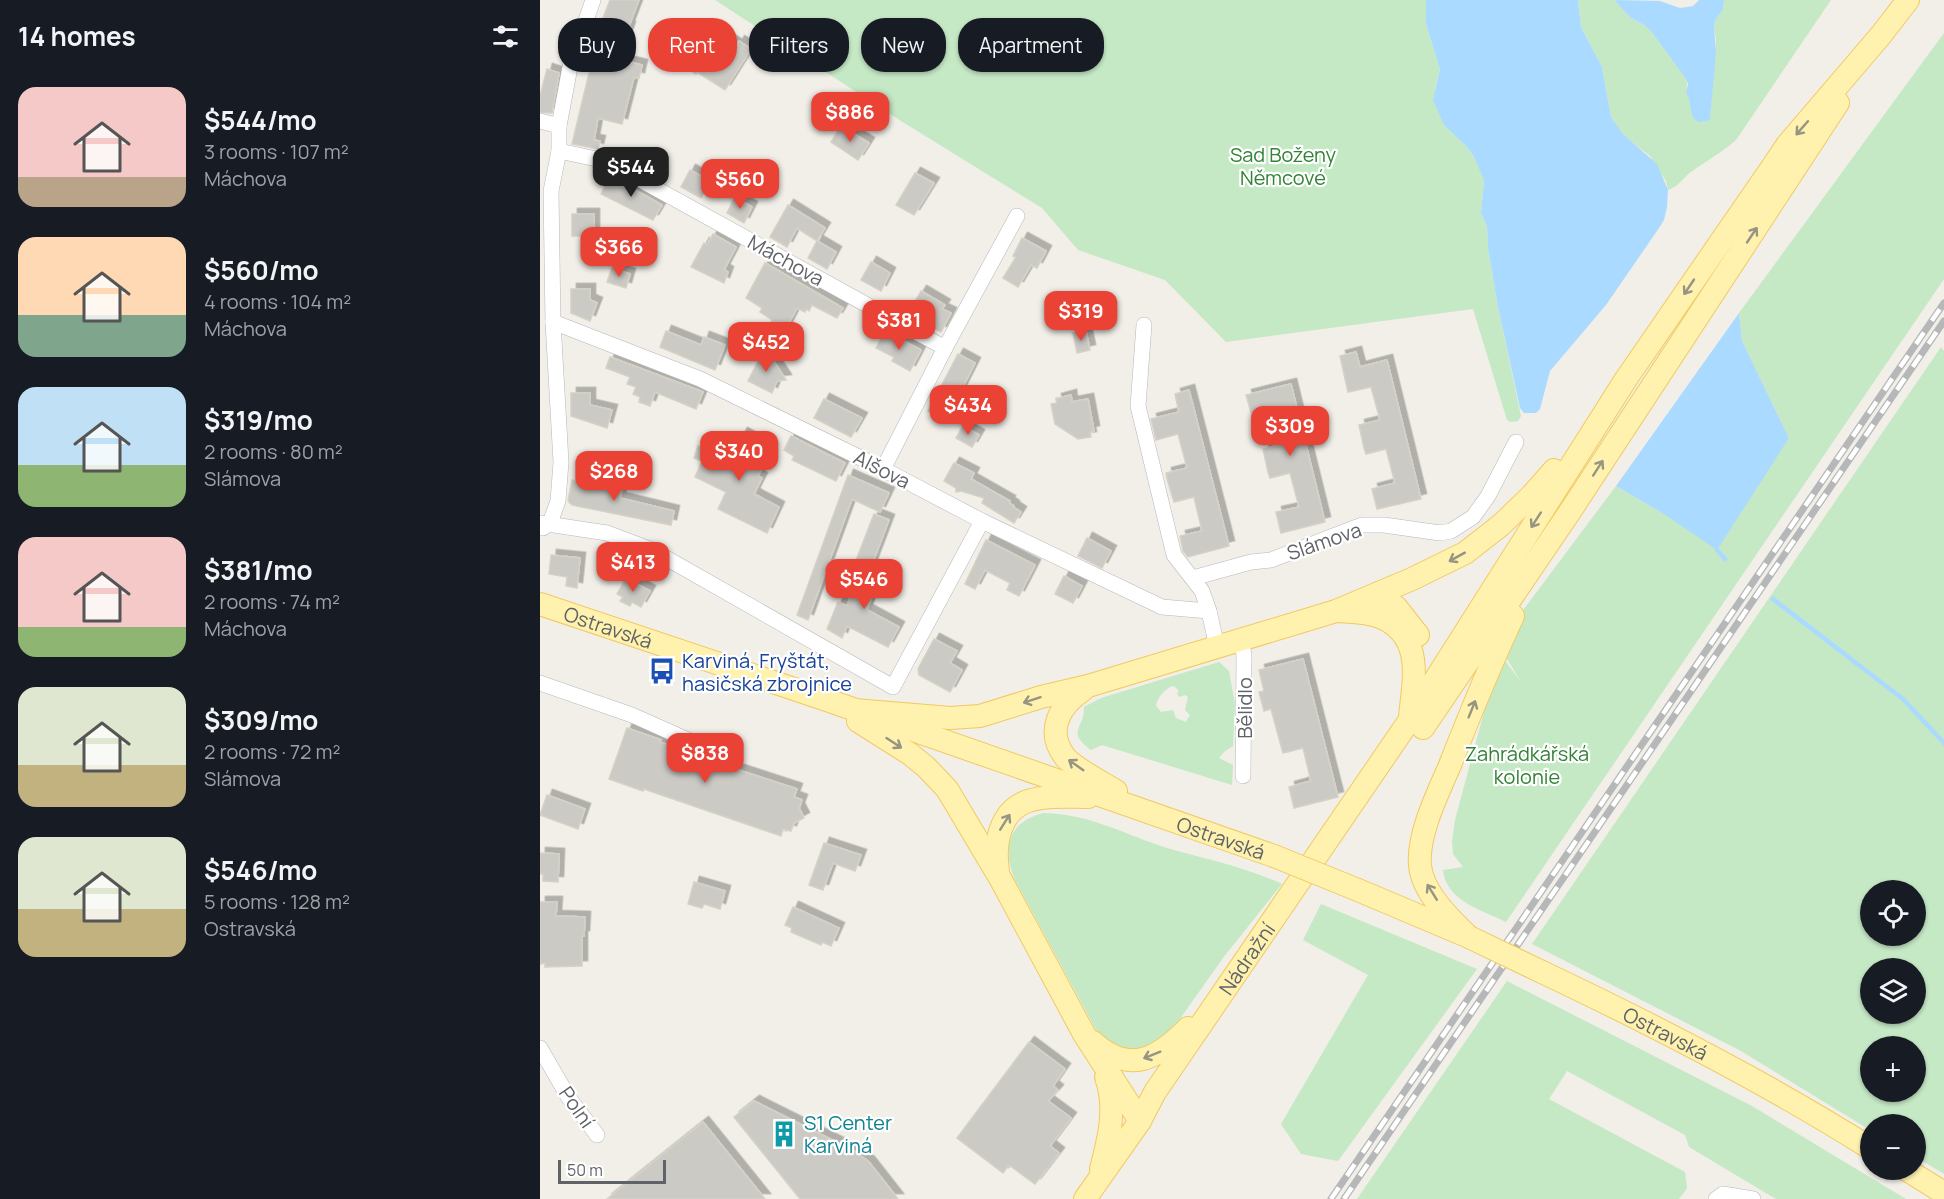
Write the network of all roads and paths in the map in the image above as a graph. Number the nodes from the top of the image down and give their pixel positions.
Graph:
1 (593, 0) edge
2 (1908, 0) edge
3 (1881, 35) junction
4 (540, 121) edge
5 (559, 126) junction
6 (559, 151) junction
7 (1017, 216) dead end
8 (553, 322) junction
9 (1144, 325) dead end
10 (945, 348) junction
11 (1626, 378) junction
12 (1516, 442) dead end
13 (884, 469) junction
14 (982, 521) junction
15 (543, 525) edge
16 (1544, 552) junction
17 (1193, 578) junction
18 (1379, 593) junction
19 (540, 604) edge
20 (1209, 610) junction
21 (1336, 611) junction
22 (1241, 640) junction
23 (1217, 647) junction
24 (540, 683) edge
25 (1434, 683) junction
26 (1088, 687) junction
27 (827, 700) junction
28 (854, 710) junction
29 (1418, 722) junction
30 (735, 761) dead end
31 (1244, 776) dead end
32 (1104, 796) junction
33 (1142, 809) junction
34 (1000, 878) junction
35 (1469, 937) junction
36 (1226, 988) junction
37 (1084, 1034) junction
38 (540, 1048) edge
39 (1098, 1056) junction
40 (1140, 1121) junction
41 (597, 1135) dead end
42 (1860, 1142) edge
43 (1923, 1180) edge
44 (1091, 1190) edge
45 (1944, 1193) edge
46 (1716, 1199) edge
47 (1753, 1199) edge

1 - 5 street
2 - 3 main road
3 -> 11 main road
16 -> 3 main road
4 - 5 street
5 - 6 street
6 - 8 street
6 - 10 street, Máchova
7 - 10 street
8 - 13 street, Alšova
8 - 15 street
9 - 17 street
10 - 13 street
11 -> 18 main road
11 -> 25 main road
12 - 17 street, Slámova
13 - 14 street, Alšova
14 - 15 street
14 - 20 street, Alšova
16 - 29 main road
35 -> 16 main road
17 - 20 street
18 - 21 main road
18 - 25 main road
19 - 27 main road, Ostravská
20 - 23 street
21 - 22 main road
21 - 29 main road
22 - 23 main road
22 - 31 street, Bělidlo
23 - 26 main road
24 - 30 street
25 - 29 main road
26 -> 28 main road
33 -> 26 main road
27 - 28 main road, Ostravská
27 -> 34 main road
28 - 32 main road, Ostravská
29 - 36 main road, Nádražní
29 - 40 main road
32 - 33 main road, Ostravská
34 -> 32 main road
33 - 35 main road, Ostravská, bridge
34 - 37 main road
35 - 42 main road, Ostravská, bridge
36 -> 37 main road
36 - 40 main road, Nádražní
37 - 39 main road
38 - 41 street, Polní
39 - 40 main road
39 - 44 main road
40 - 44 main road, Nádražní
43 - 45 main road
46 - 47 street

